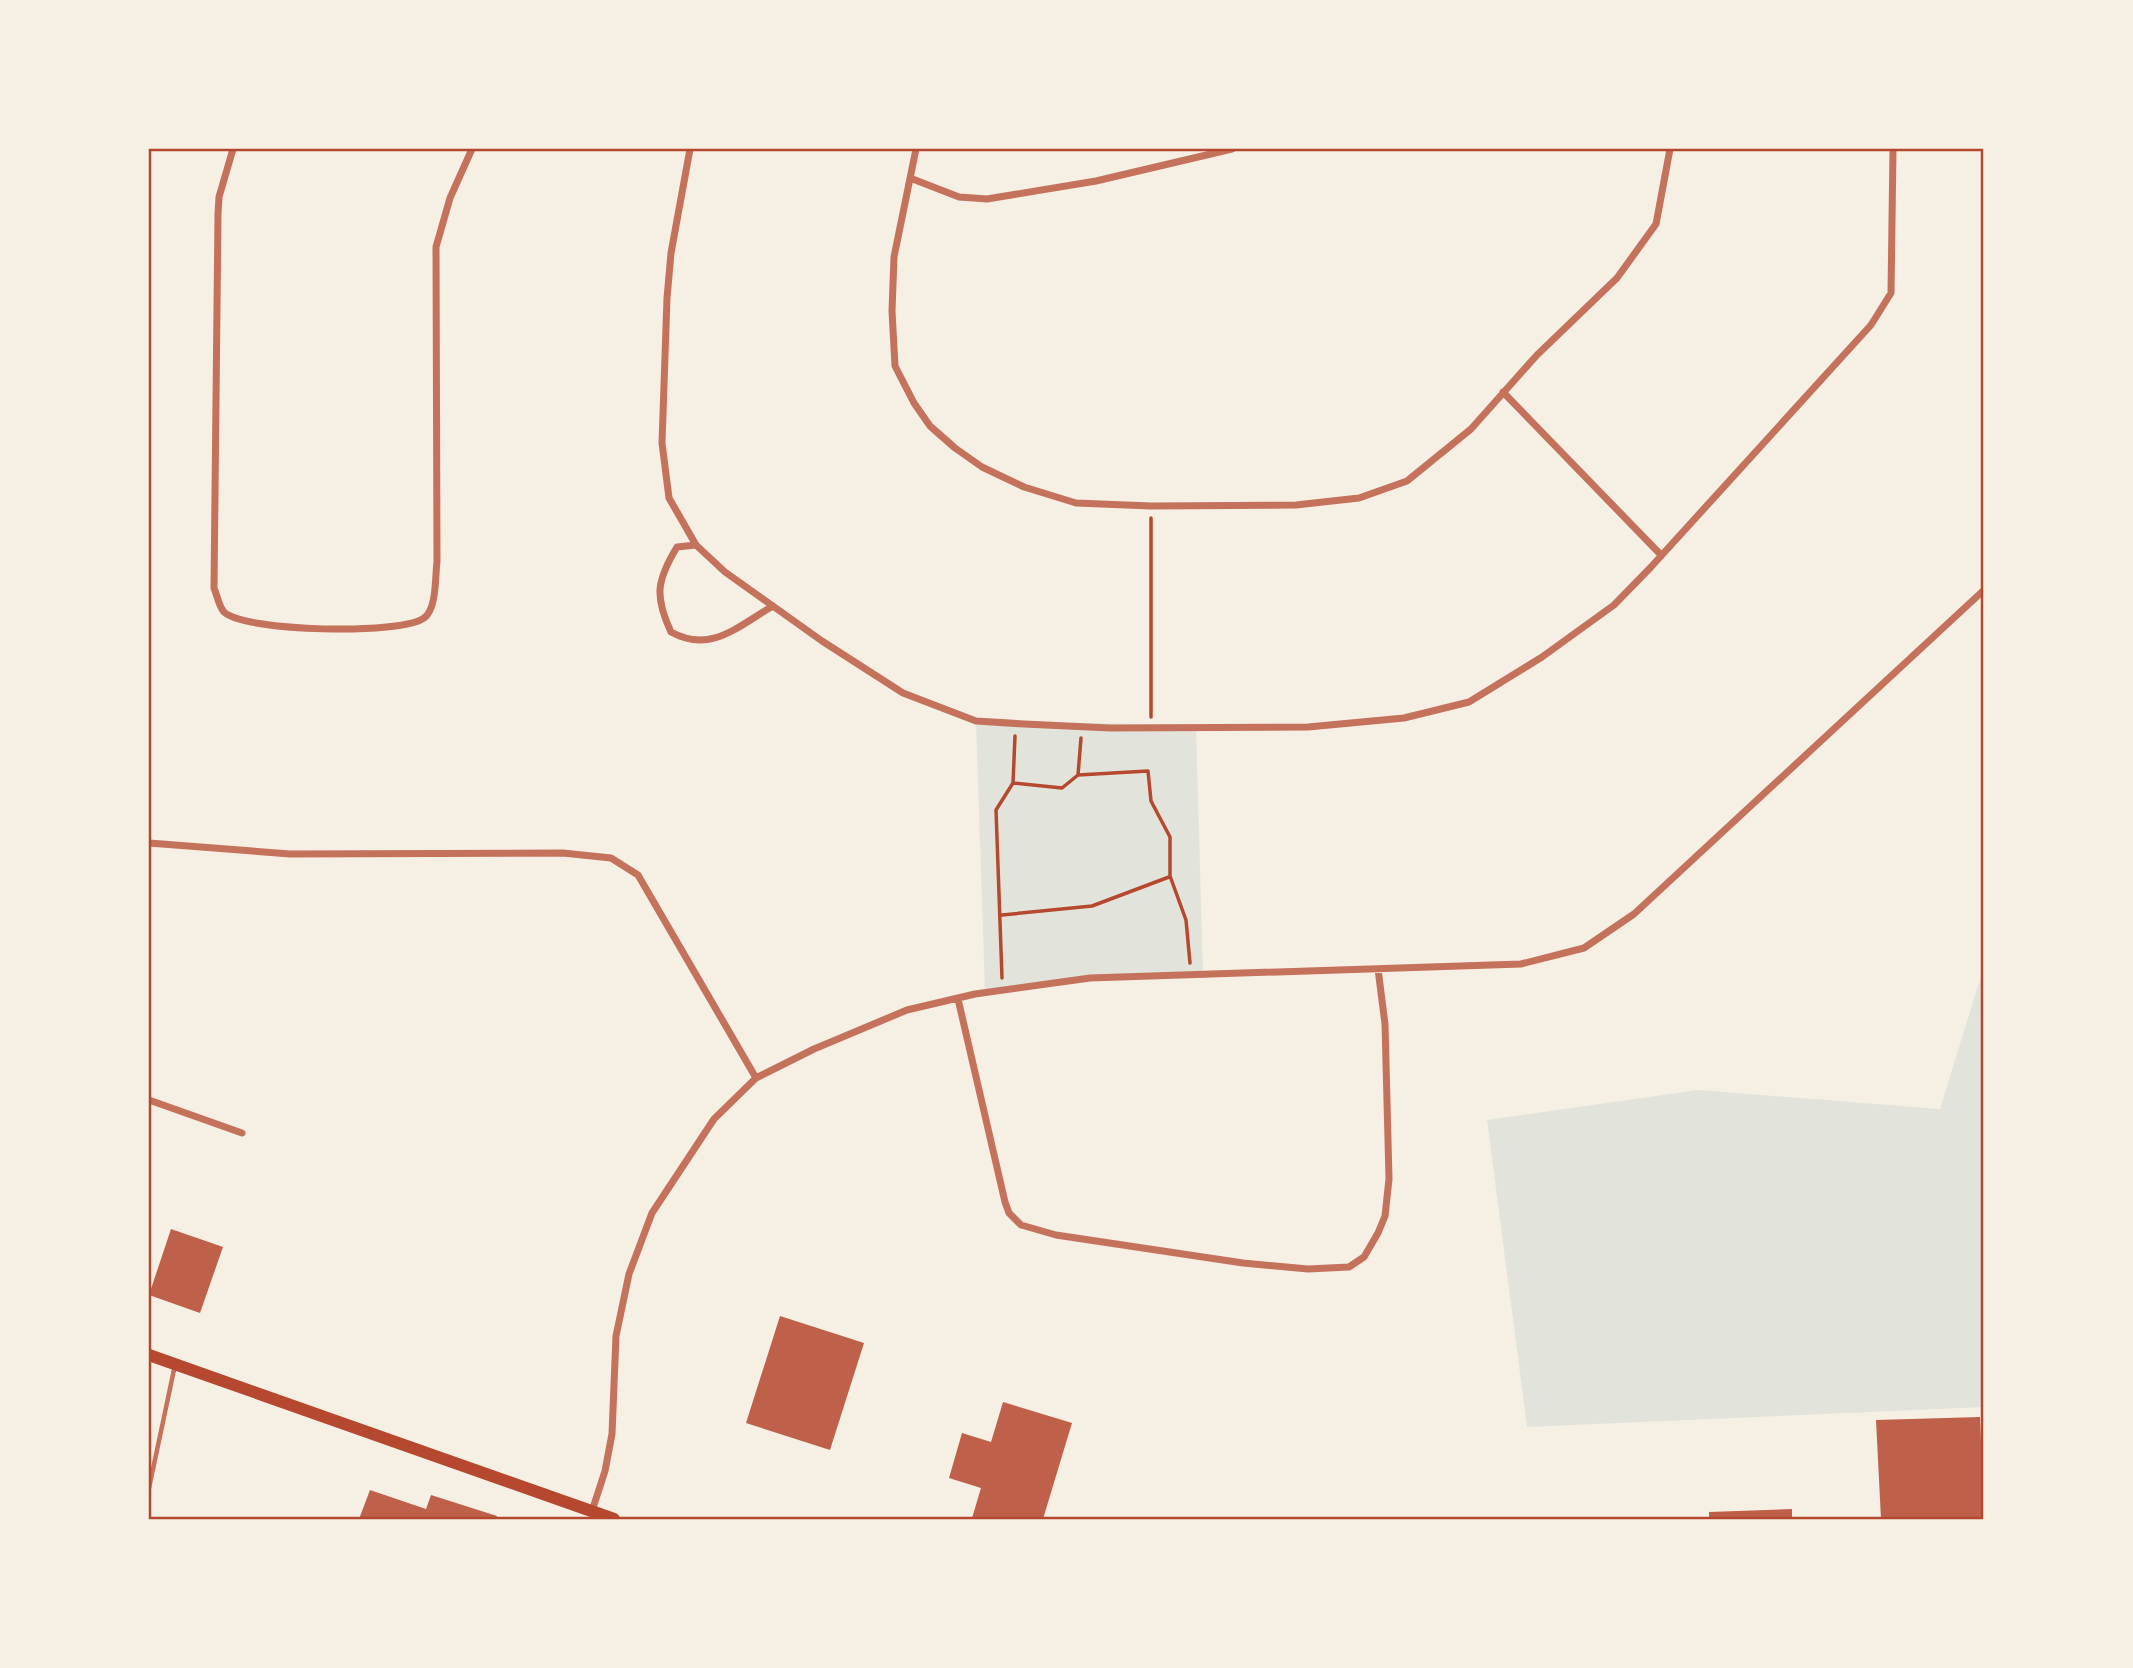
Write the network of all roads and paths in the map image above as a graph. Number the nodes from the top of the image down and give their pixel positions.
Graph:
1 (233, 149) edge
2 (472, 149) edge
3 (690, 149) edge
4 (916, 149) edge
5 (1231, 149) edge
6 (1670, 149) edge
7 (1893, 149) edge
8 (909, 178) junction
9 (1503, 392) junction
10 (1151, 506) junction
11 (696, 545) junction
12 (1661, 555) junction
13 (1984, 590) edge
14 (773, 606) junction
15 (1016, 723) junction
16 (1082, 725) junction
17 (1151, 727) junction
18 (1078, 775) junction
19 (1013, 783) junction
20 (149, 843) edge
21 (1170, 876) junction
22 (1002, 915) junction
23 (1378, 969) junction
24 (1191, 975) junction
25 (1003, 990) junction
26 (958, 999) junction
27 (756, 1078) junction
28 (149, 1100) edge
29 (242, 1133) dead end
30 (149, 1355) edge
31 (175, 1364) junction
32 (149, 1488) edge
33 (592, 1511) junction
34 (614, 1519) edge

1 - 2 street
3 - 11 street
4 - 8 street
5 - 8 street
6 - 9 street
7 - 12 street
8 - 10 street
9 - 10 street
9 - 12 street
10 - 17 path
11 - 14 street
11 - 14 street
12 - 17 street
13 - 23 street
14 - 15 street
15 - 16 street
15 - 19 path
16 - 17 street
16 - 18 path
18 - 19 path
18 - 21 path
19 - 22 path
20 - 27 street
21 - 22 path
21 - 24 path
22 - 25 path
23 - 24 street
23 - 26 street
24 - 25 street
25 - 26 street
26 - 27 street
27 - 33 street
28 - 29 street
30 - 31 main road
31 - 32 lane
31 - 33 main road
33 - 34 main road

